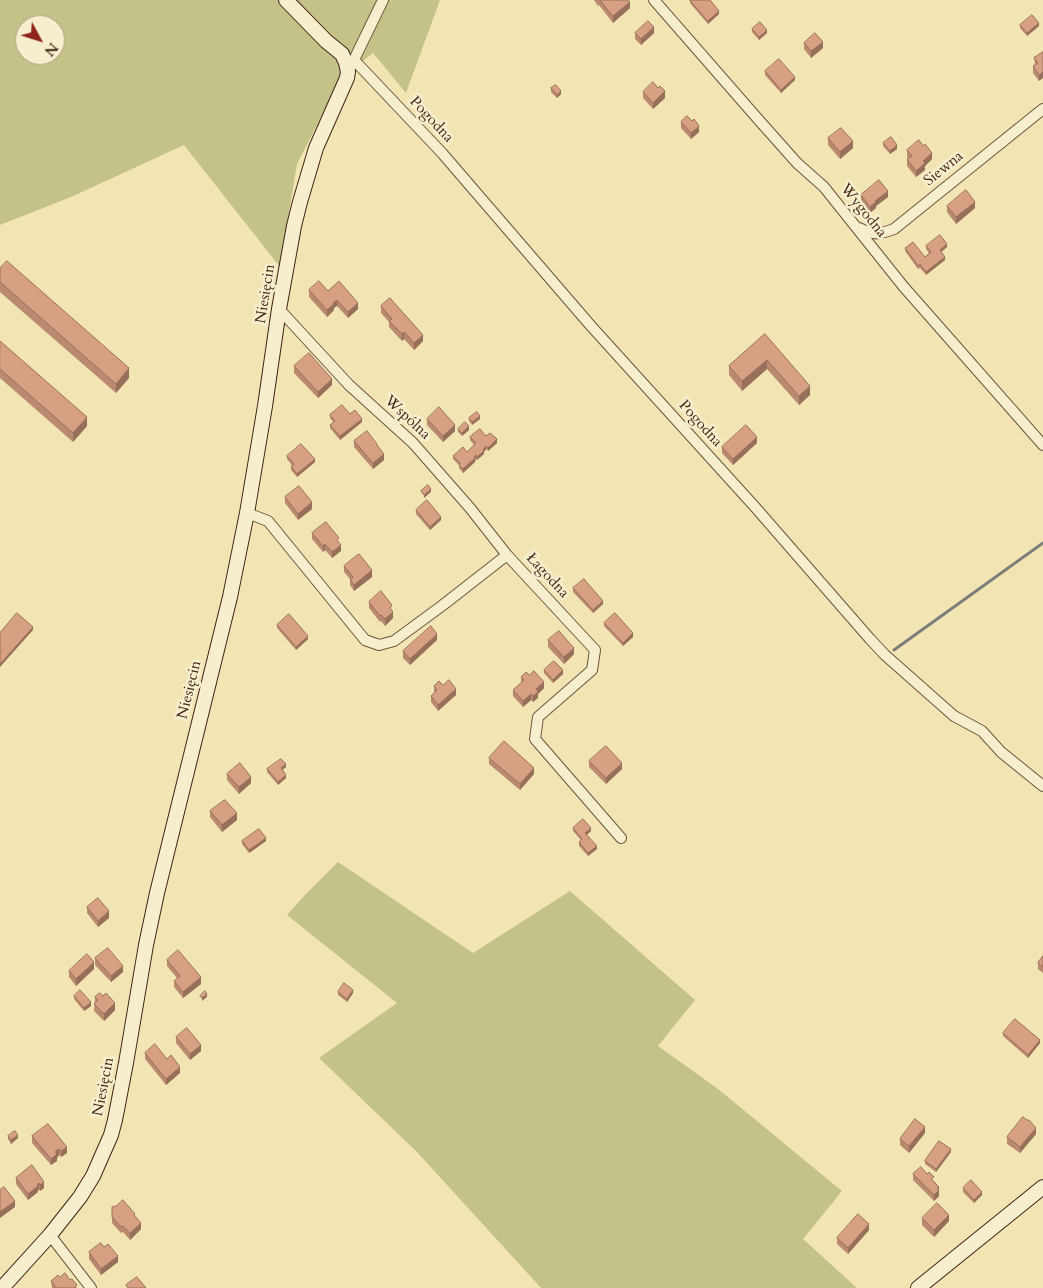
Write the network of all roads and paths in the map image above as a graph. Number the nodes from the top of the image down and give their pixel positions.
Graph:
1 (286, 0) edge
2 (383, 0) edge
3 (654, 0) edge
4 (351, 66) junction
5 (1043, 109) edge
6 (858, 228) junction
7 (279, 309) junction
8 (1043, 445) edge
9 (247, 513) junction
10 (507, 555) junction
11 (1043, 786) edge
12 (621, 838) dead end
13 (1043, 1187) edge
14 (50, 1235) junction
15 (2, 1288) edge
16 (91, 1288) edge
17 (918, 1288) edge

1 - 4 street
2 - 4 street
3 - 6 street, Wygodna
4 - 7 street, Niesięcin
4 - 11 street, Pogodna
5 - 6 street, Siewna
6 - 8 street, Wygodna
7 - 9 street, Niesięcin
7 - 10 street, Wspólna
9 - 10 street, Łagodna
9 - 14 street, Niesięcin
10 - 12 street, Łagodna
13 - 17 street
14 - 15 street, Niesięcin
14 - 16 street

